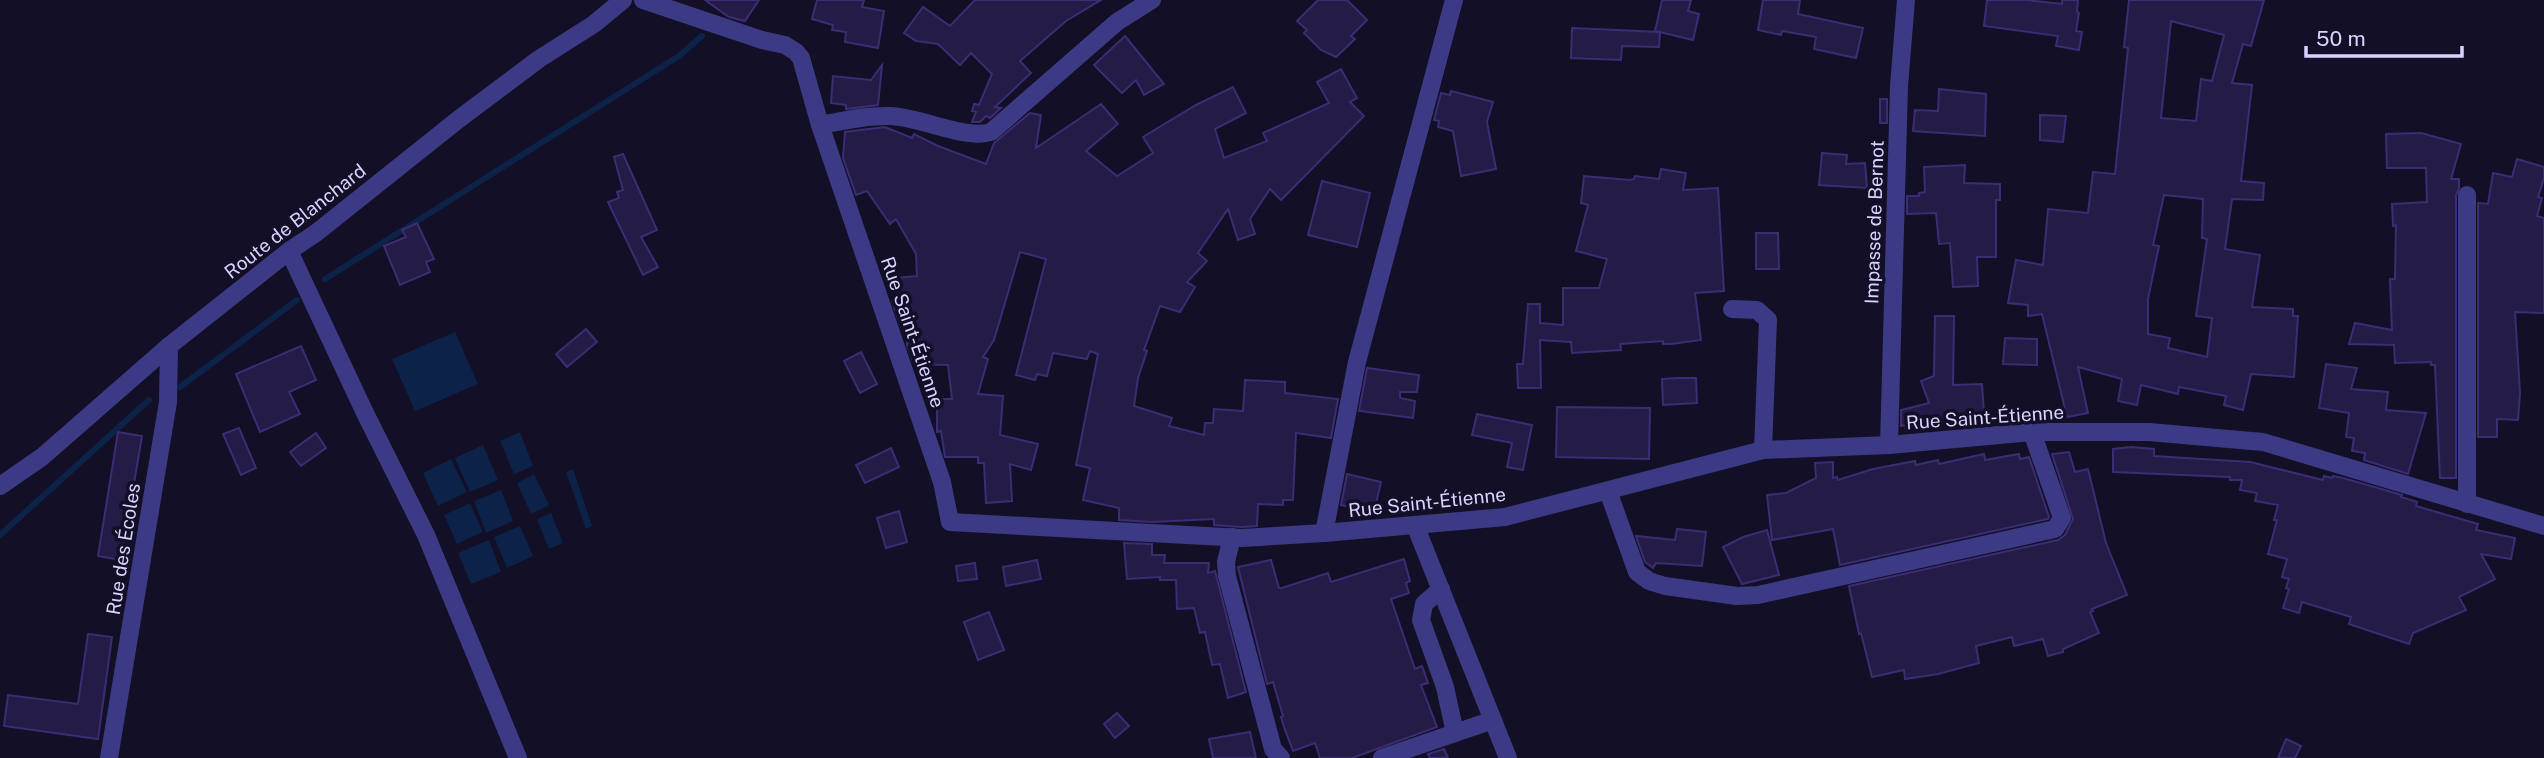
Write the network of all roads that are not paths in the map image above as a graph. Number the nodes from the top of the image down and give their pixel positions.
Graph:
1 (623, 0) edge
2 (643, 0) edge
3 (1152, 0) edge
4 (1454, 0) edge
5 (1906, 0) edge
6 (820, 125) junction
7 (2467, 195) dead end
8 (289, 251) junction
9 (1732, 309) dead end
10 (169, 346) junction
11 (2032, 432) junction
12 (1889, 445) junction
13 (1763, 450) junction
14 (0, 486) edge
15 (1608, 491) junction
16 (2467, 504) junction
17 (1415, 525) junction
18 (2544, 526) edge
19 (1324, 533) junction
20 (1232, 537) junction
21 (1441, 589) junction
22 (1493, 720) junction
23 (1455, 733) junction
24 (109, 758) edge
25 (518, 758) edge
26 (1281, 758) edge
27 (1382, 758) edge
28 (1508, 758) edge

1 - 8 street, Route de Blanchard
2 - 6 street, Rue Saint-Étienne
3 - 6 street
4 - 19 street
5 - 12 street, Impasse de Bernot
6 - 20 street, Rue Saint-Étienne
7 - 16 street
8 - 10 street, Route de Blanchard
8 - 25 street
9 - 13 street
10 - 14 street, Route de Blanchard
10 - 24 street, Rue des Écoles
11 - 12 street, Rue Saint-Étienne
11 - 15 street
11 - 16 street, Rue Saint-Étienne
12 - 13 street, Rue Saint-Étienne
13 - 15 street, Rue Saint-Étienne
15 - 17 street, Rue Saint-Étienne
16 - 18 street, Rue Saint-Étienne
17 - 19 street, Rue Saint-Étienne
17 - 21 street
19 - 20 street, Rue Saint-Étienne
20 - 26 street
21 - 22 street
21 - 23 street
22 - 23 street
22 - 28 street
23 - 27 street

